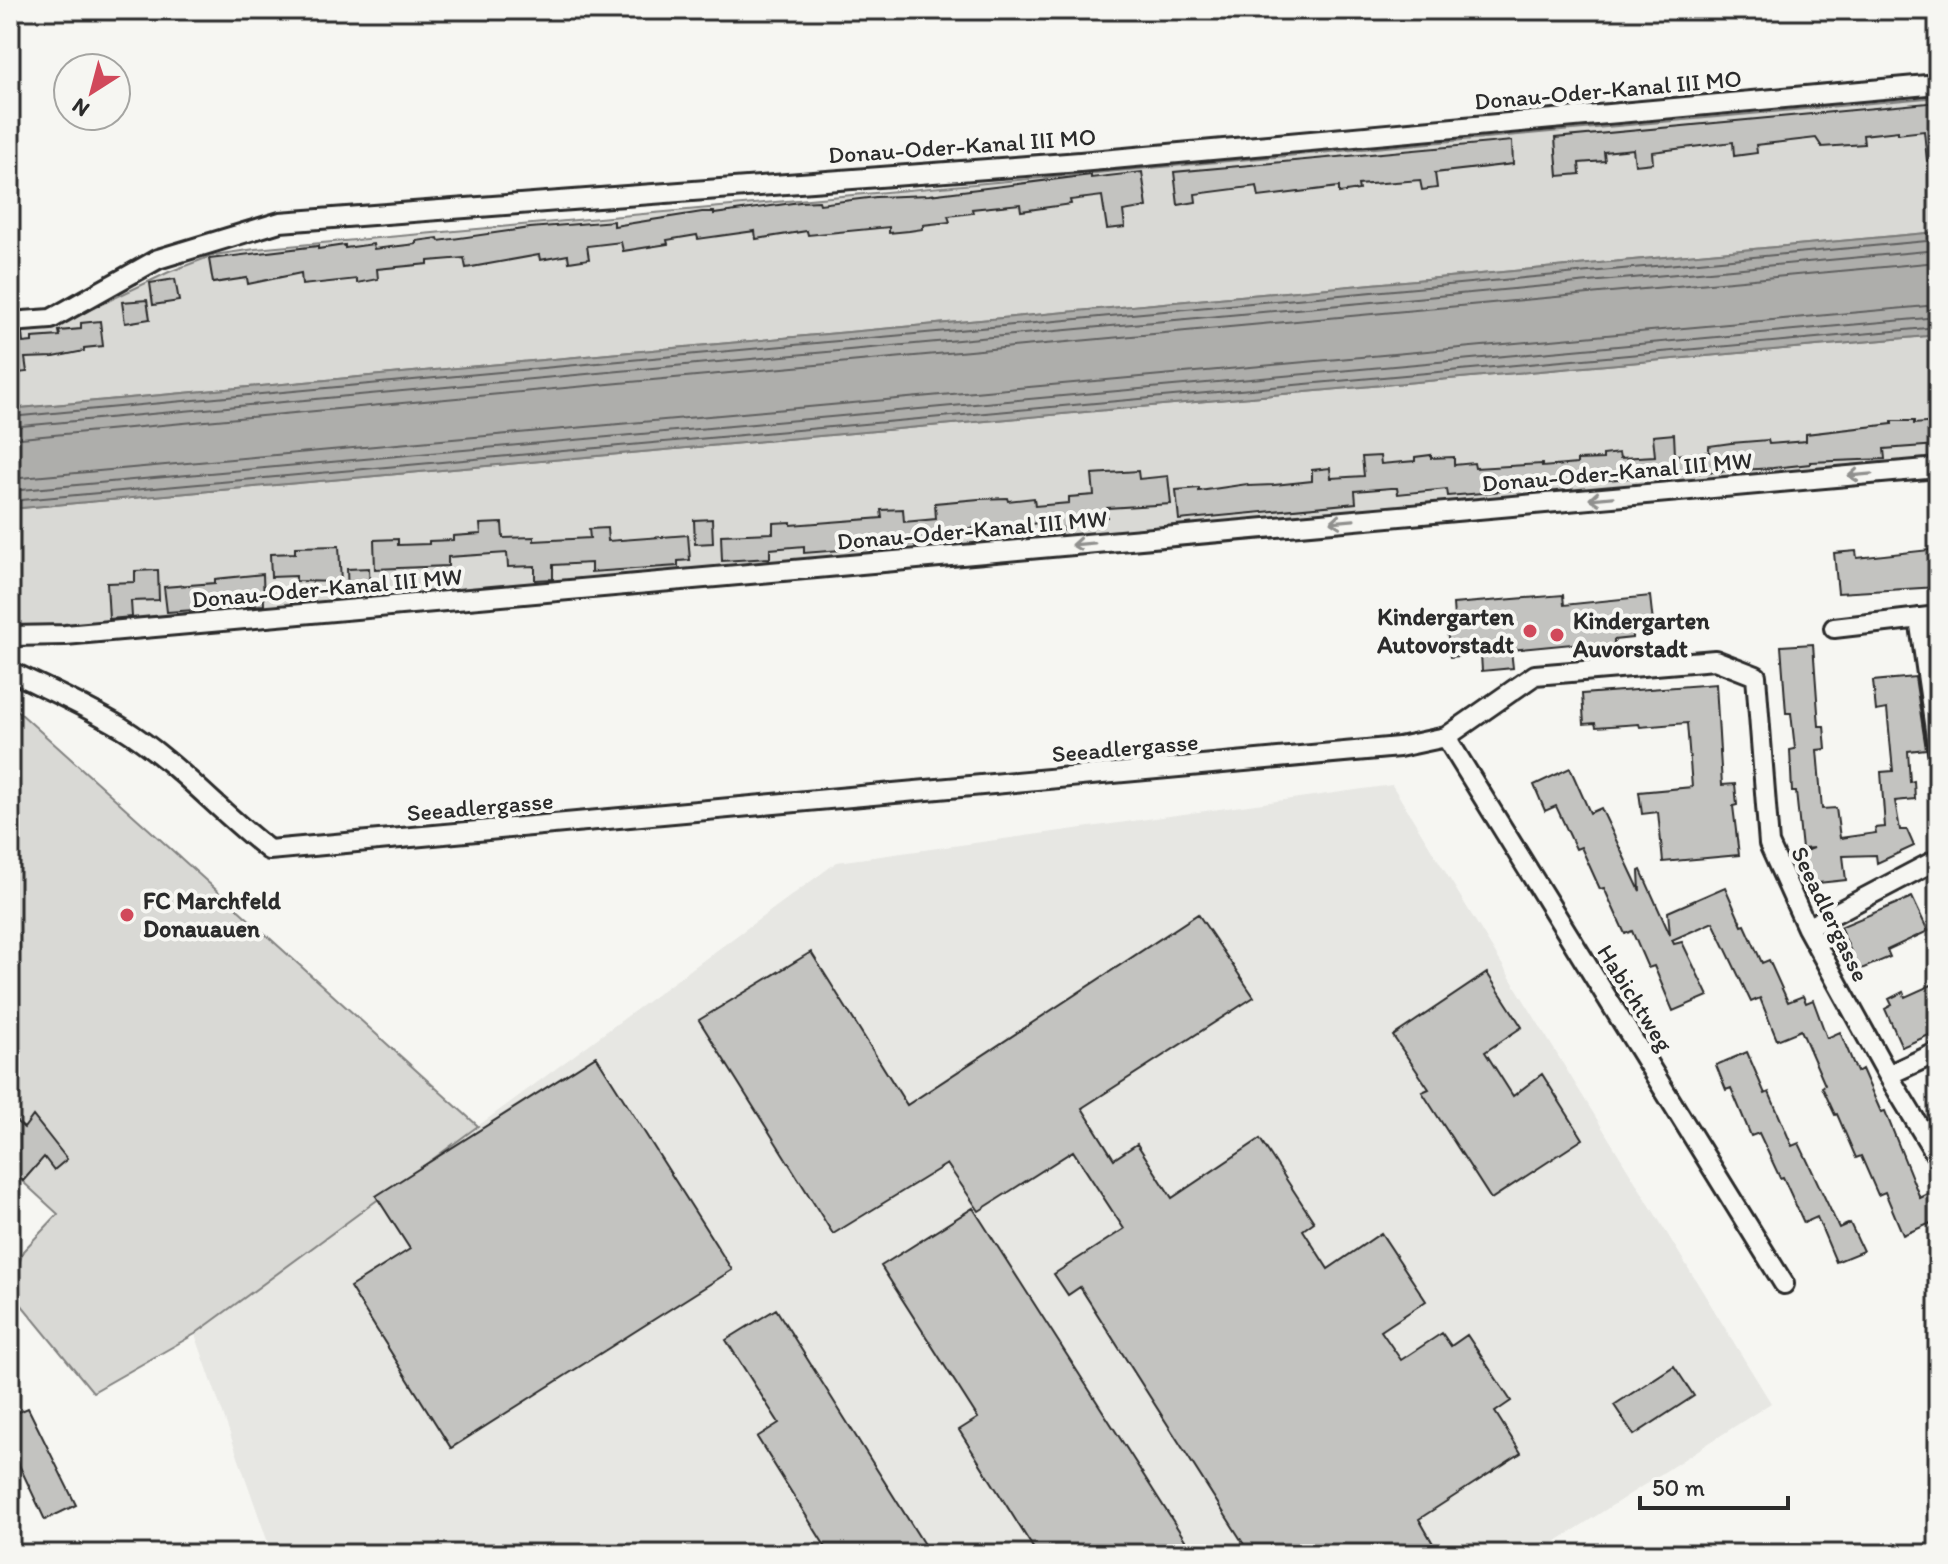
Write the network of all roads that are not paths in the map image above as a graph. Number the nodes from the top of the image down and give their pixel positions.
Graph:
1 (1938, 84) edge
2 (10, 322) edge
3 (1938, 468) edge
4 (1928, 617) edge
5 (1834, 628) dead end
6 (10, 636) edge
7 (10, 671) edge
8 (1446, 737) junction
9 (1938, 751) edge
10 (1938, 859) edge
11 (1807, 928) junction
12 (1938, 1052) edge
13 (1888, 1075) junction
14 (1938, 1158) edge
15 (1784, 1284) dead end

1 - 2 street, Donau-Oder-Kanal III MO
3 -> 6 street, Donau-Oder-Kanal III MW
4 - 5 street
4 - 9 street
7 - 8 street, Seeadlergasse
8 - 11 street, Seeadlergasse
8 - 15 street, Habichtweg
10 - 11 street
11 - 13 street, Seeadlergasse
12 - 13 street
13 - 14 street, Seeadlergasse

